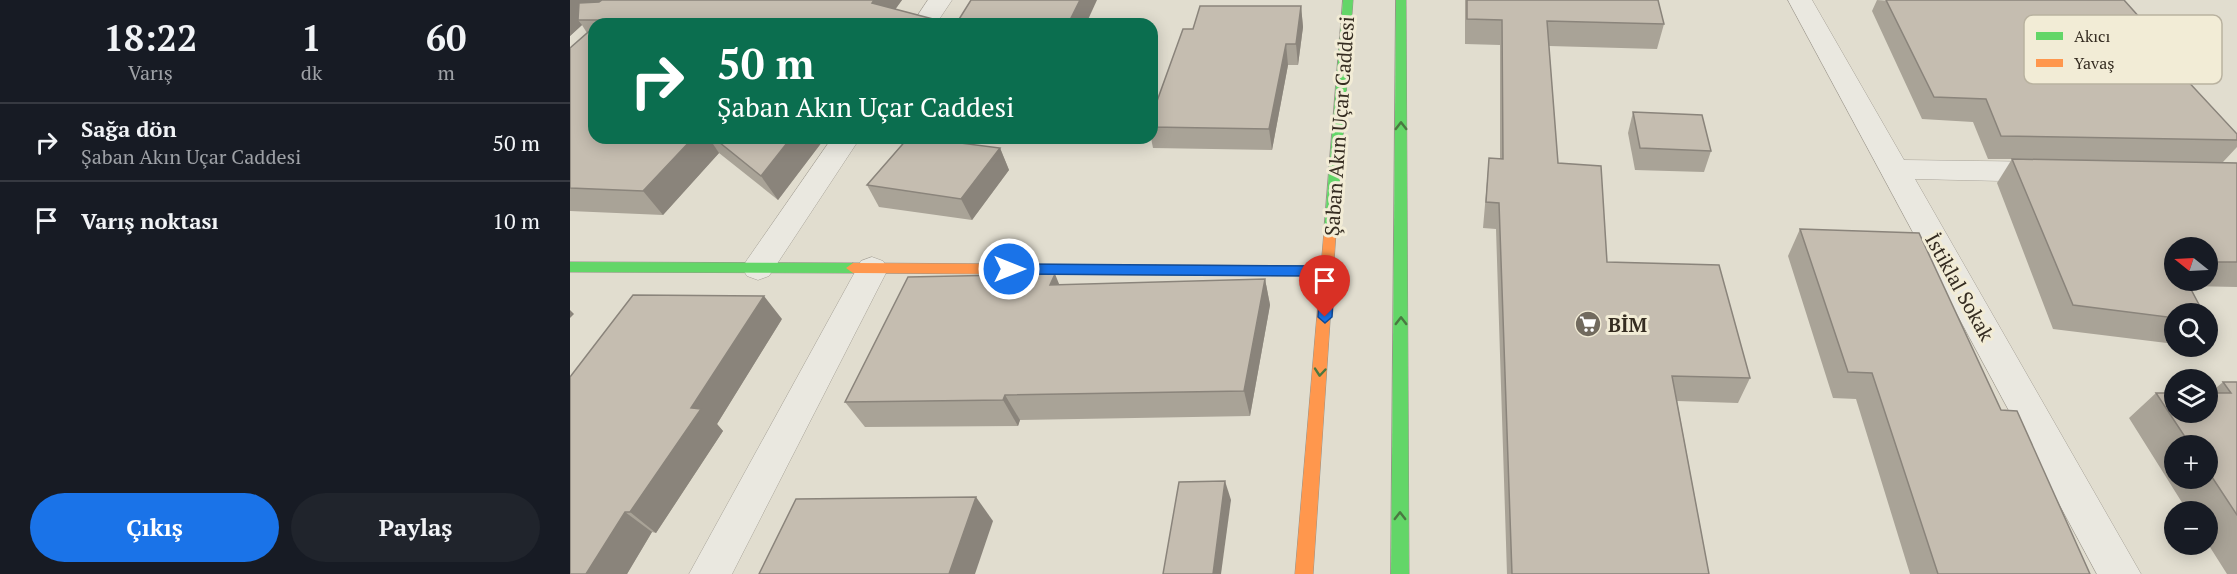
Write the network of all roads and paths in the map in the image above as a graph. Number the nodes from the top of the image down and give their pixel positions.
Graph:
1 (940, 0) edge
2 (1348, 0) edge
3 (1401, 0) edge
4 (1800, 0) edge
5 (928, 18) edge
6 (842, 144) edge
7 (1894, 169) junction
8 (2072, 172) edge
9 (570, 267) edge
10 (758, 268) junction
11 (872, 269) junction
12 (1329, 271) junction
13 (710, 574) edge
14 (1304, 574) edge
15 (1400, 574) edge
16 (2120, 574) edge

1 - 5 street
2 - 12 main road, Şaban Akın Uçar Caddesi
15 -> 3 main road
4 - 7 street, İstiklal Sokak
6 - 10 street
7 - 8 street
7 - 16 street, İstiklal Sokak
9 - 10 main road
10 - 11 main road
11 - 12 main road
11 - 13 street
12 -> 14 main road, Şaban Akın Uçar Caddesi

